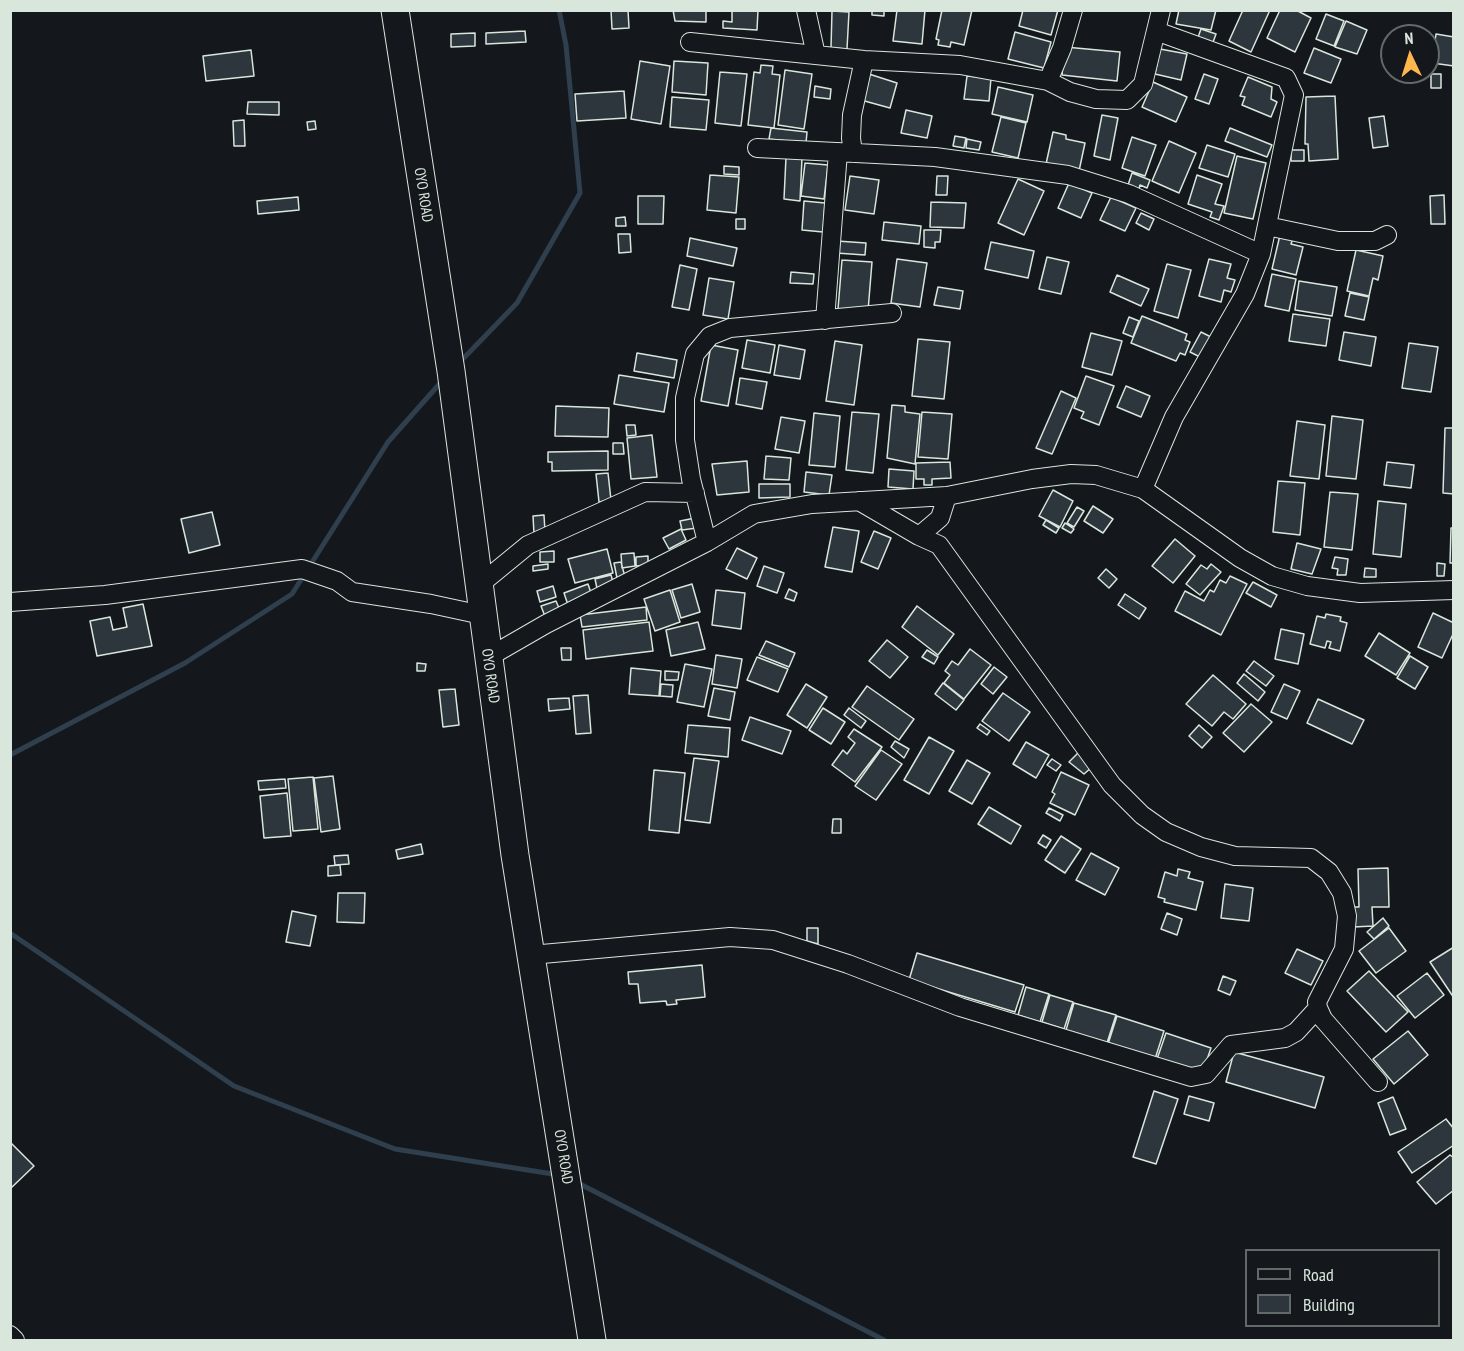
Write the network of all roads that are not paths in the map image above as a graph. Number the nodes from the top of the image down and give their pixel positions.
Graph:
1 (395, 10) edge
2 (806, 10) edge
3 (1073, 10) edge
4 (1161, 10) edge
5 (1156, 30) junction
6 (690, 42) dead end
7 (816, 55) junction
8 (864, 60) junction
9 (1048, 81) junction
10 (757, 148) dead end
11 (845, 152) junction
12 (1267, 226) junction
13 (1387, 235) dead end
14 (1261, 254) junction
15 (892, 313) dead end
16 (825, 320) junction
17 (1143, 489) junction
18 (695, 494) junction
19 (947, 496) junction
20 (859, 501) junction
21 (919, 536) junction
22 (707, 542) junction
23 (478, 586) junction
24 (1454, 590) edge
25 (10, 602) edge
26 (482, 615) junction
27 (487, 658) junction
28 (531, 955) junction
29 (1318, 1008) junction
30 (1378, 1082) dead end
31 (10, 1335) edge
32 (15, 1341) edge
33 (592, 1341) edge

1 - 23 highway, OYO ROAD
2 - 7 street
3 - 9 street
4 - 5 street
5 - 9 street
5 - 12 street
6 - 7 street
7 - 8 street
8 - 9 street
8 - 11 street
10 - 11 street
11 - 14 street
11 - 16 street
12 - 13 street
12 - 14 street
14 - 17 street
15 - 16 street
16 - 18 street
17 - 19 street
17 - 24 street
18 - 22 street
18 - 23 street
19 - 20 street
19 - 21 street
20 - 21 street
20 - 22 street
21 - 29 street
22 - 27 street
23 - 26 highway, OYO ROAD
25 - 26 street
26 - 27 highway, OYO ROAD
27 - 28 highway, OYO ROAD
28 - 29 street
28 - 33 highway, OYO ROAD
29 - 30 street
31 - 32 street

